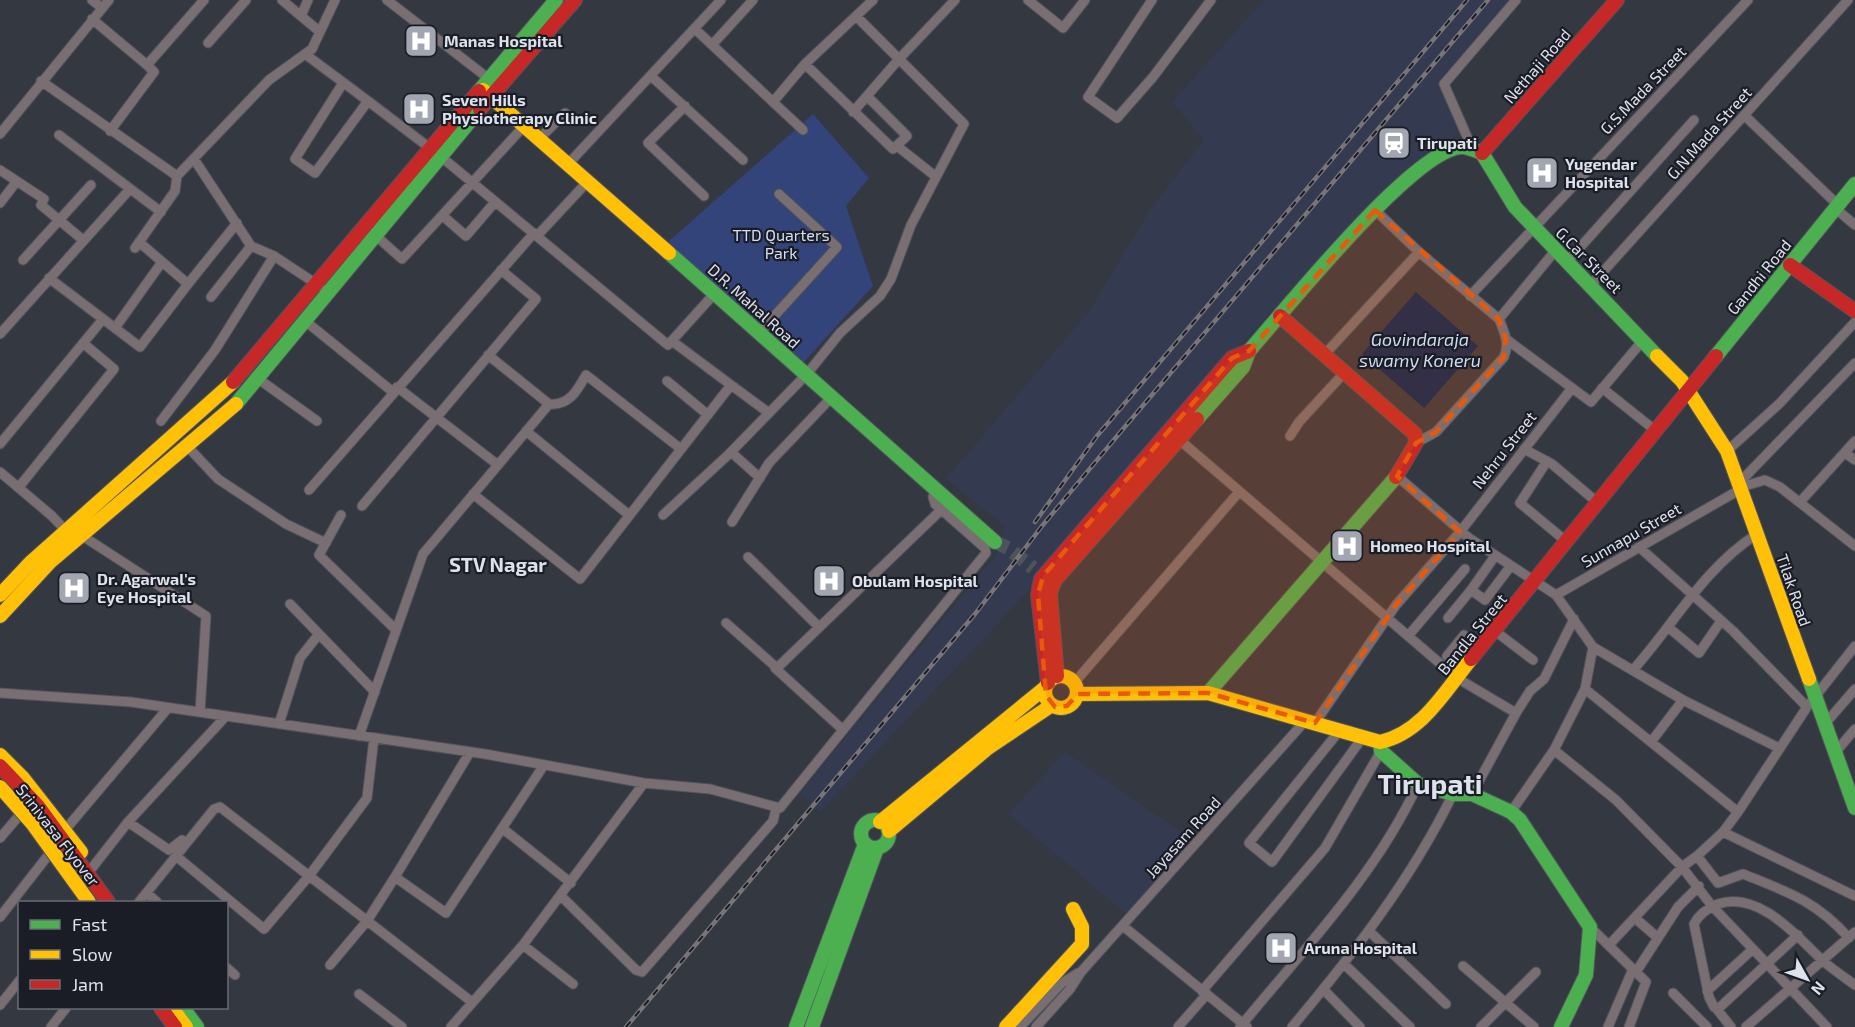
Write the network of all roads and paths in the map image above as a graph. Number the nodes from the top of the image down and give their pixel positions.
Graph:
1 (92, 0) edge
2 (204, 0) edge
3 (246, 0) edge
4 (282, 0) edge
5 (308, 0) edge
6 (335, 0) edge
7 (387, 0) edge
8 (556, 0) edge
9 (575, 0) edge
10 (721, 0) edge
11 (753, 0) edge
12 (873, 0) edge
13 (955, 0) edge
14 (1028, 0) edge
15 (1085, 0) edge
16 (1152, 0) edge
17 (1211, 0) edge
18 (1516, 0) edge
19 (1617, 0) edge
20 (1748, 0) edge
21 (1848, 0) edge
22 (105, 4) edge
23 (301, 16) junction
24 (856, 16) junction
25 (92, 19) junction
26 (695, 29) junction
27 (320, 32) junction
28 (208, 43) dead end
29 (712, 45) junction
30 (305, 54) junction
31 (899, 59) junction
32 (805, 64) junction
33 (147, 65) junction
34 (652, 77) junction
35 (41, 81) junction
36 (343, 83) junction
37 (489, 87) junction
38 (867, 96) junction
39 (368, 102) junction
40 (773, 102) junction
41 (685, 106) junction
42 (853, 112) junction
43 (565, 113) dead end
44 (1744, 115) junction
45 (1694, 120) dead end
46 (525, 125) junction
47 (803, 130) dead end
48 (110, 131) junction
49 (0, 134) edge
50 (59, 135) dead end
51 (540, 138) junction
52 (897, 146) junction
53 (1477, 150) junction
54 (435, 152) junction
55 (194, 159) junction
56 (744, 160) dead end
57 (569, 163) junction
58 (0, 170) edge
59 (177, 176) junction
60 (935, 176) junction
61 (589, 180) junction
62 (17, 181) junction
63 (473, 183) junction
64 (1855, 184) edge
65 (90, 185) dead end
66 (130, 189) junction
67 (779, 194) dead end
68 (704, 196) dead end
69 (495, 202) junction
70 (0, 203) edge
71 (1837, 207) junction
72 (1375, 210) junction
73 (160, 212) junction
74 (442, 216) junction
75 (60, 220) junction
76 (237, 223) junction
77 (1855, 225) edge
78 (1533, 226) junction
79 (374, 234) junction
80 (535, 235) junction
81 (82, 240) junction
82 (251, 246) junction
83 (1555, 251) junction
84 (1419, 252) junction
85 (274, 256) junction
86 (23, 260) dead end
87 (162, 262) junction
88 (1567, 262) junction
89 (1790, 265) junction
90 (501, 270) junction
91 (49, 278) junction
92 (188, 284) junction
93 (1591, 285) junction
94 (322, 288) junction
95 (715, 293) junction
96 (1470, 296) junction
97 (211, 297) dead end
98 (1855, 311) edge
99 (1280, 316) junction
100 (103, 319) junction
101 (1499, 319) junction
102 (304, 320) junction
103 (1855, 322) edge
104 (115, 328) junction
105 (759, 333) junction
106 (0, 334) edge
107 (1506, 339) junction
108 (1644, 339) junction
109 (672, 340) junction
110 (83, 344) junction
111 (1325, 354) junction
112 (488, 355) junction
113 (1855, 363) edge
114 (1345, 372) junction
115 (806, 375) junction
116 (257, 378) junction
117 (667, 381) dead end
118 (731, 385) junction
119 (1687, 386) junction
120 (1572, 388) junction
121 (1602, 388) junction
122 (395, 389) junction
123 (831, 398) junction
124 (549, 404) junction
125 (769, 413) junction
126 (708, 415) junction
127 (437, 417) junction
128 (161, 421) dead end
129 (317, 421) dead end
130 (526, 431) junction
131 (1656, 431) junction
132 (1174, 434) junction
133 (1290, 436) dead end
134 (1855, 441) edge
135 (1416, 443) junction
136 (0, 444) edge
137 (187, 446) junction
138 (681, 448) junction
139 (1524, 449) junction
140 (1729, 449) junction
141 (731, 452) junction
142 (1845, 453) junction
143 (1855, 460) edge
144 (1547, 461) junction
145 (498, 465) junction
146 (0, 471) edge
147 (1397, 476) junction
148 (760, 478) junction
149 (1743, 484) junction
150 (19, 487) junction
151 (309, 490) dead end
152 (935, 491) junction
153 (1239, 492) junction
154 (473, 494) junction
155 (1800, 502) junction
156 (1598, 503) junction
157 (362, 506) dead end
158 (941, 510) junction
159 (341, 515) dead end
160 (629, 515) junction
161 (663, 515) dead end
162 (732, 522) dead end
163 (1460, 532) junction
164 (1757, 534) junction
165 (74, 536) junction
166 (995, 542) tunnel mouth
167 (1566, 542) junction
168 (326, 543) junction
169 (1855, 546) edge
170 (1640, 547) junction
171 (1495, 556) junction
172 (748, 557) dead end
173 (1322, 563) junction
174 (1510, 567) junction
175 (1464, 569) dead end
176 (1535, 583) junction
177 (1472, 590) junction
178 (1692, 594) junction
179 (0, 595) edge
180 (1556, 595) junction
181 (291, 604) dead end
182 (0, 616) edge
183 (1387, 618) junction
184 (1448, 618) dead end
185 (1574, 619) junction
186 (1721, 621) junction
187 (726, 623) dead end
188 (819, 627) junction
189 (1668, 627) junction
190 (396, 630) junction
191 (1496, 631) junction
192 (319, 634) junction
193 (1464, 635) dead end
194 (1408, 636) junction
195 (1855, 646) edge
196 (1593, 647) junction
197 (1533, 660) dead end
198 (775, 668) junction
199 (1633, 670) junction
200 (1460, 674) junction
201 (1050, 682) junction
202 (1076, 689) junction
203 (1855, 689) edge
204 (1585, 690) junction
205 (375, 692) junction
206 (0, 693) edge
207 (1208, 693) junction
208 (1813, 698) junction
209 (1683, 700) junction
210 (1052, 705) junction
211 (168, 708) junction
212 (200, 712) junction
213 (1516, 713) junction
214 (226, 716) junction
215 (1311, 722) junction
216 (1826, 722) junction
217 (279, 724) junction
218 (842, 729) junction
219 (1855, 729) edge
220 (1340, 730) junction
221 (359, 736) junction
222 (1363, 737) junction
223 (374, 738) junction
224 (1651, 741) junction
225 (1381, 746) junction
226 (1779, 748) junction
227 (1554, 750) junction
228 (1837, 751) junction
229 (470, 752) junction
230 (0, 755) edge
231 (544, 765) junction
232 (0, 766) edge
233 (644, 783) junction
234 (1418, 784) junction
235 (1855, 785) edge
236 (0, 787) edge
237 (0, 794) edge
238 (1453, 794) junction
239 (1472, 794) junction
240 (213, 801) dead end
241 (27, 806) junction
242 (1855, 808) edge
243 (776, 809) junction
244 (1511, 812) junction
245 (1738, 812) junction
246 (128, 822) junction
247 (885, 826) junction
248 (502, 828) junction
249 (65, 830) junction
250 (1723, 832) junction
251 (0, 838) edge
252 (56, 844) junction
253 (871, 846) junction
254 (176, 856) junction
255 (1697, 856) junction
256 (1682, 867) junction
257 (92, 868) junction
258 (309, 876) junction
259 (395, 877) junction
260 (571, 882) junction
261 (1699, 886) junction
262 (147, 893) junction
263 (561, 896) junction
264 (1855, 896) edge
265 (89, 900) edge
266 (107, 901) edge
267 (116, 901) edge
268 (141, 901) edge
269 (155, 901) edge
270 (1712, 906) junction
271 (1073, 909) dead end
272 (0, 917) edge
273 (1635, 918) junction
274 (367, 921) junction
275 (1123, 926) junction
276 (1590, 927) junction
277 (1370, 932) junction
278 (1798, 935) junction
279 (1852, 935) edge
280 (1658, 938) junction
281 (523, 945) junction
282 (1609, 945) junction
283 (1753, 949) junction
284 (1823, 960) junction
285 (1344, 964) junction
286 (1767, 964) junction
287 (330, 965) dead end
288 (1463, 966) dead end
289 (228, 969) edge
290 (1635, 970) junction
291 (1081, 972) junction
292 (1536, 972) dead end
293 (235, 975) dead end
294 (18, 982) edge
295 (573, 984) dead end
296 (1855, 985) edge
297 (1323, 989) junction
298 (1792, 989) junction
299 (1707, 991) junction
300 (1205, 993) junction
301 (1672, 993) dead end
302 (359, 994) dead end
303 (472, 1002) junction
304 (1506, 1002) junction
305 (1446, 1004) dead end
306 (0, 1005) edge
307 (1716, 1008) junction
308 (65, 1009) edge
309 (162, 1009) edge
310 (173, 1009) edge
311 (184, 1009) edge
312 (193, 1009) edge
313 (1243, 1026) edge
314 (51, 1027) edge
315 (175, 1027) edge
316 (186, 1027) edge
317 (196, 1027) edge
318 (205, 1027) edge
319 (402, 1027) edge
320 (451, 1027) edge
321 (796, 1027) edge
322 (812, 1027) edge
323 (1006, 1027) edge
324 (1020, 1027) edge
325 (1036, 1027) edge
326 (1178, 1027) edge
327 (1292, 1027) edge
328 (1360, 1027) edge
329 (1410, 1027) edge
330 (1481, 1027) edge
331 (1534, 1027) edge
332 (1561, 1027) edge
333 (1608, 1027) edge
334 (1629, 1027) edge
335 (1707, 1027) edge
336 (1731, 1027) edge
337 (1746, 1027) edge
338 (1827, 1027) edge

1 - 22 street
2 - 33 street
3 - 28 street
4 - 23 street
5 - 23 street
6 - 27 street
7 - 37 street
8 - 37 street
9 - 37 street
10 - 26 street
11 - 29 street
12 - 24 street
13 - 31 street
14 - 15 street
16 - 17 street
18 - 53 street
19 - 53 street, Nethaji Road
20 - 78 street, G.S.Mada Street
21 - 44 street, G.N.Mada Street
22 - 25 street
23 - 27 street
24 - 31 street
24 - 32 street
25 - 33 street
25 - 35 street
26 - 29 street
26 - 34 street
27 - 30 street
29 - 40 street
30 - 36 street
30 - 55 street
31 - 38 street
31 - 60 street
32 - 40 street
32 - 42 street
33 - 48 street
34 - 41 street
34 - 57 street
35 - 48 street
35 - 49 street
36 - 39 street
36 - 39 street
37 - 46 street, D.R. Mahal Road
37 - 54 street
38 - 42 street
38 - 52 street
39 - 54 street
40 - 47 street
41 - 56 street
41 - 68 street
42 - 52 street
43 - 51 street
44 - 71 street
44 - 93 street, G.N.Mada Street
45 - 88 street
46 - 51 street, D.R. Mahal Road
46 - 63 street
48 - 59 street
50 - 66 street
51 - 57 street, D.R. Mahal Road
52 - 60 street
53 - 72 street
53 - 78 street, G.Car Street
54 - 63 street
54 - 79 street
54 - 94 street
55 - 59 street
55 - 76 street
57 - 61 street, D.R. Mahal Road
58 - 62 street
59 - 73 street
60 - 115 street
61 - 80 street
61 - 95 street, D.R. Mahal Road
62 - 70 street
62 - 75 street
63 - 69 street
63 - 74 street
64 - 71 street, Gandhi Road
65 - 75 street
66 - 73 street
66 - 81 street
67 - 105 street
69 - 74 street
69 - 80 street
71 - 77 street
71 - 89 street, Gandhi Road
72 - 84 street
72 - 99 street
73 - 87 street
74 - 79 street
75 - 81 street
75 - 86 street
76 - 82 street
76 - 92 street
78 - 83 street, G.Car Street
78 - 96 street, G.S.Mada Street
79 - 94 street
80 - 90 street
80 - 109 street
81 - 91 street
82 - 85 street
82 - 97 street
83 - 88 street, G.Car Street
83 - 101 street
84 - 96 street
84 - 111 street
85 - 94 street
85 - 128 street
87 - 92 street
87 - 104 street
88 - 93 street, G.Car Street
89 - 98 street
89 - 119 street, Gandhi Road
90 - 112 street
90 - 122 street
91 - 100 street
91 - 106 street
92 - 104 street
93 - 108 street, G.Car Street
94 - 102 street
94 - 165 street
95 - 105 street, D.R. Mahal Road
95 - 109 street
96 - 101 street
99 - 111 street
99 - 132 street
100 - 104 street
100 - 110 street
101 - 107 street
102 - 116 street
102 - 122 street
103 - 140 street
105 - 115 street, D.R. Mahal Road
107 - 120 street
107 - 135 street
108 - 119 street, G.Car Street
108 - 121 street
109 - 118 street
110 - 136 street
110 - 150 street
111 - 114 street
112 - 124 street
112 - 127 street
113 - 149 street
114 - 133 street
114 - 135 street
115 - 123 street, D.R. Mahal Road
115 - 125 street
116 - 129 street
116 - 137 street
117 - 126 street
118 - 125 street
118 - 126 street
119 - 131 street, Bandla Street
119 - 140 street, Tilak Road
120 - 121 street
120 - 139 street, Nehru Street
121 - 131 street
122 - 127 street
122 - 151 street
123 - 148 street
123 - 152 street, D.R. Mahal Road
124 - 130 street
124 - 138 street
125 - 141 street
126 - 138 street
127 - 145 street
127 - 157 street
130 - 145 street
130 - 160 street
131 - 156 street, Bandla Street
132 - 153 street
132 - 201 street
132 - 201 street
134 - 142 street
135 - 147 street
137 - 165 street
137 - 168 street
138 - 160 street
139 - 144 street
139 - 163 street, Nehru Street
140 - 149 street, Tilak Road
141 - 148 street
141 - 161 street
142 - 143 street
142 - 155 street
144 - 156 street
144 - 167 street
145 - 154 street
146 - 150 street
147 - 163 street
147 - 173 street
148 - 162 street
149 - 155 street
149 - 164 street, Tilak Road
149 - 170 street, Sunnapu Street
149 - 208 street, Tilak Road
150 - 165 street
152 - 158 street
152 - 166 street, D.R. Mahal Road
153 - 173 street
153 - 202 street
154 - 160 street
154 - 190 street
155 - 169 street
156 - 167 street, Bandla Street
158 - 188 street
158 - 218 street
159 - 168 street
163 - 171 street
163 - 183 street, Nehru Street
164 - 178 street
164 - 208 street, Tilak Road
165 - 179 street
165 - 182 street
165 - 212 street
167 - 176 street, Bandla Street
168 - 190 street
170 - 178 street
170 - 180 street, Sunnapu Street
171 - 174 street
171 - 177 street
172 - 188 street
173 - 183 street
173 - 207 street
174 - 176 street
174 - 177 street
175 - 194 street
176 - 180 street
176 - 191 street, Bandla Street
177 - 184 street
178 - 186 street
178 - 189 street
180 - 185 street
181 - 192 street
183 - 194 street
183 - 215 street, Jayasam Road
185 - 196 street
185 - 213 street
186 - 189 street
186 - 208 street
187 - 198 street
188 - 198 street
189 - 199 street
190 - 205 street
191 - 197 street
191 - 200 street, Bandla Street
192 - 205 street
192 - 217 street
193 - 200 street
194 - 200 street
195 - 208 street
196 - 199 street
196 - 204 street
198 - 218 street
199 - 209 street
200 - 213 street
200 - 225 street, Bandla Street
201 - 202 street
201 - 210 street
201 - 247 street
202 - 207 street
202 - 210 street
203 - 216 street
204 - 224 street
204 - 227 street
205 - 221 street
206 - 211 street
207 - 215 street
208 - 216 street, Tilak Road
208 - 226 street
209 - 224 street
209 - 226 street
210 - 247 street
211 - 212 street
211 - 249 street
212 - 214 street
213 - 239 street
214 - 217 street
214 - 246 street
215 - 220 street
215 - 275 street, Jayasam Road
216 - 228 street, Tilak Road
217 - 221 street
218 - 243 street
219 - 228 street
220 - 222 street
220 - 222 street
221 - 223 street
222 - 225 street
223 - 229 street
223 - 258 street
224 - 245 street
225 - 234 street
225 - 300 street
226 - 245 street
227 - 244 street
227 - 256 street
228 - 235 street, Tilak Road
228 - 242 street, Tilak Road
229 - 231 street
229 - 259 street
230 - 249 street
231 - 233 street
231 - 248 street
232 - 266 street, Srinivasa Flyover
233 - 243 street
233 - 260 street
234 - 238 street
234 - 313 street
236 - 265 street, Srinivasa Flyover, bridge
237 - 241 street
238 - 239 street
238 - 277 street
239 - 244 street
240 - 246 street
241 - 251 street
241 - 252 street
243 - 263 street
244 - 276 street
245 - 250 street
246 - 257 street
247 - 253 street
247 - 253 street
248 - 259 street
248 - 260 street
249 - 257 street
250 - 255 street
250 - 264 street
252 - 265 street
252 - 272 street
253 - 321 street
253 - 322 street
254 - 258 street
254 - 258 street
254 - 262 street
255 - 256 street
255 - 279 street
256 - 261 street
256 - 273 street
257 - 267 street
258 - 274 street
259 - 274 street
260 - 263 street
261 - 270 street
261 - 280 street
262 - 268 street
262 - 269 street
263 - 281 street
270 - 278 street
270 - 283 street
270 - 299 street
271 - 323 street
273 - 280 street
273 - 282 street
274 - 287 street
274 - 303 street
275 - 291 street, Jayasam Road
275 - 300 street
276 - 282 street
276 - 332 street
277 - 285 street
277 - 305 street
278 - 284 street
278 - 286 street
279 - 284 street
280 - 290 street
281 - 295 street
281 - 303 street
282 - 290 street
283 - 286 street
283 - 299 street
284 - 296 street
284 - 298 street
285 - 297 street
285 - 329 street
286 - 298 street
286 - 307 street
288 - 304 street
289 - 293 street
290 - 333 street
290 - 334 street
291 - 324 street, Jayasam Road
291 - 325 street, Jayasam Road
292 - 304 street
294 - 306 street
297 - 327 street
297 - 328 street
298 - 337 street
298 - 338 street
299 - 307 street
300 - 313 street
300 - 326 street
301 - 335 street
302 - 319 street
303 - 320 street
304 - 330 street
304 - 331 street
307 - 336 street
308 - 314 street
309 - 315 street
310 - 316 street
311 - 317 street
312 - 318 street

